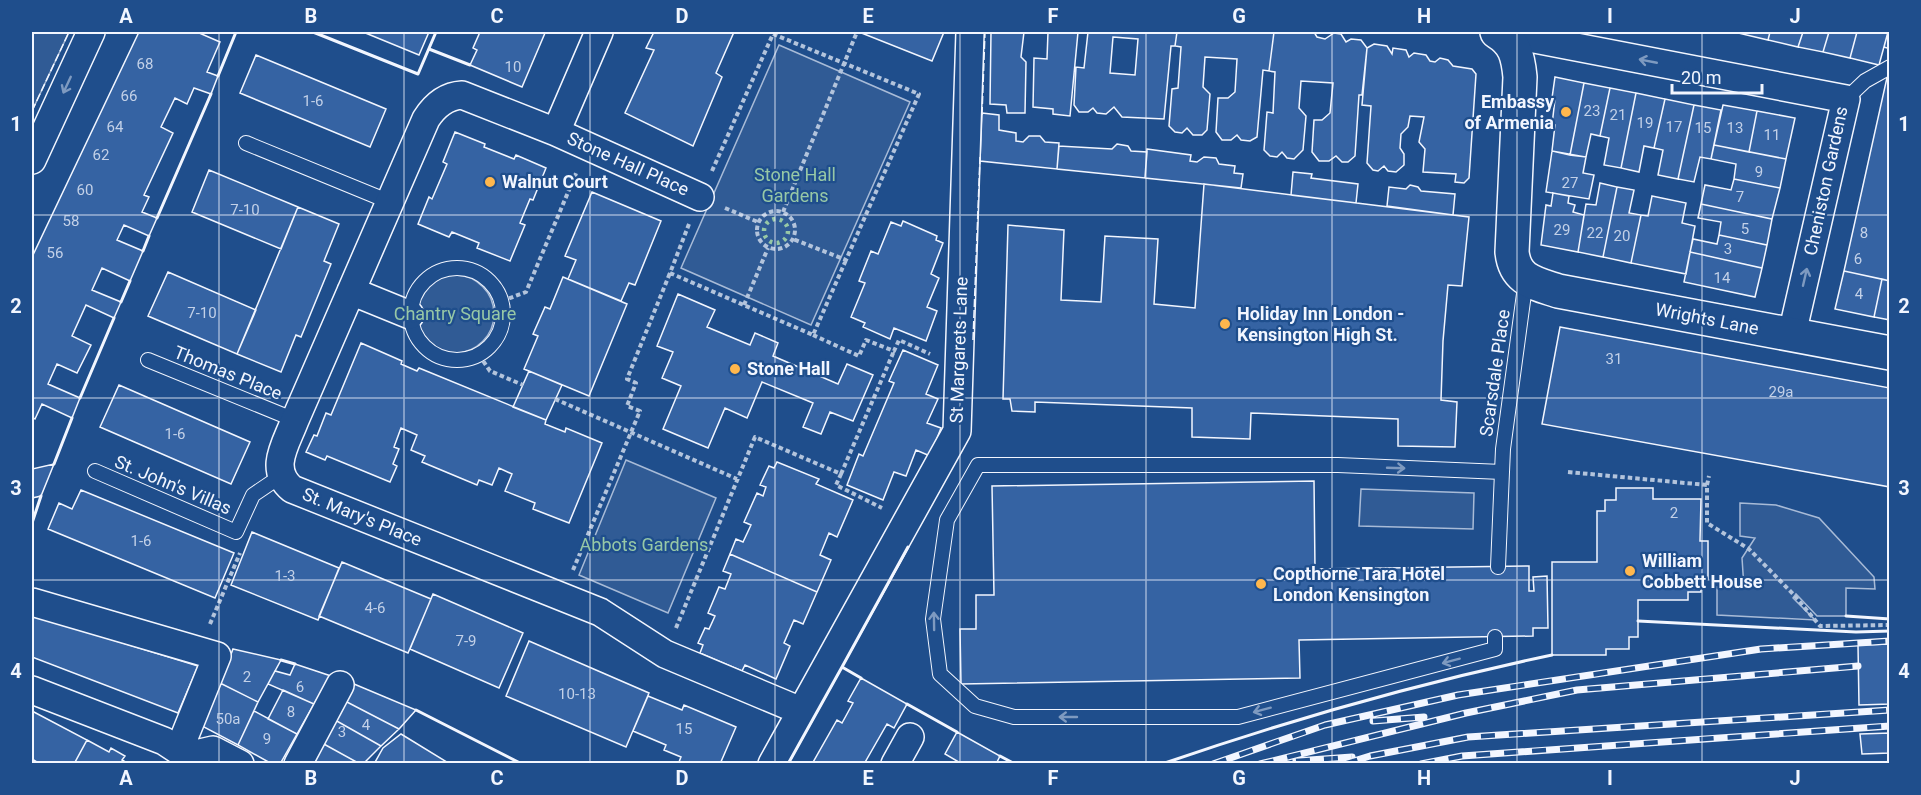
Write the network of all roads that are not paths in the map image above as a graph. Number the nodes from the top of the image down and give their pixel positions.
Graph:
1 (91, 32) edge
2 (599, 32) edge
3 (970, 32) edge
4 (1497, 32) edge
5 (1890, 68) edge
6 (1846, 99) junction
7 (556, 132) junction
8 (246, 143) dead end
9 (32, 160) edge
10 (700, 197) road end
11 (390, 202) junction
12 (1526, 279) junction
13 (351, 291) junction
14 (410, 315) junction
15 (1792, 334) junction
16 (1890, 353) edge
17 (148, 360) dead end
18 (295, 420) junction
19 (95, 471) dead end
20 (1502, 472) junction
21 (280, 476) junction
22 (1498, 567) dead end
23 (32, 602) edge
24 (1495, 637) dead end
25 (340, 685) dead end
26 (32, 690) edge
27 (801, 711) junction
28 (910, 737) dead end
29 (184, 757) edge
30 (240, 764) edge
31 (298, 764) edge
32 (772, 764) edge
33 (895, 764) edge

1 -> 9 street
2 - 7 street
3 - 27 street, St Margarets Lane
6 -> 4 street, Cheniston Gardens
4 - 12 street, Cheniston Gardens
5 - 6 lane
15 -> 6 street, Cheniston Gardens
7 - 10 street, Stone Hall Place
7 - 11 street, Stone Hall Place
8 - 11 lane
11 - 13 street
12 - 15 street, Wrights Lane
12 - 20 lane, Scarsdale Place
13 - 14 street
13 - 18 street
14 - 14 lane
15 - 16 street, Wrights Lane
17 - 18 lane, Thomas Place
18 - 21 street
19 - 21 lane, St. John's Villas
20 - 22 lane, Scarsdale Place
24 -> 20 lane
21 - 27 street, St. Mary's Place
23 - 29 street
25 - 31 street
26 - 29 street
27 - 32 street, St Margarets Lane
28 - 33 street
29 - 30 street

